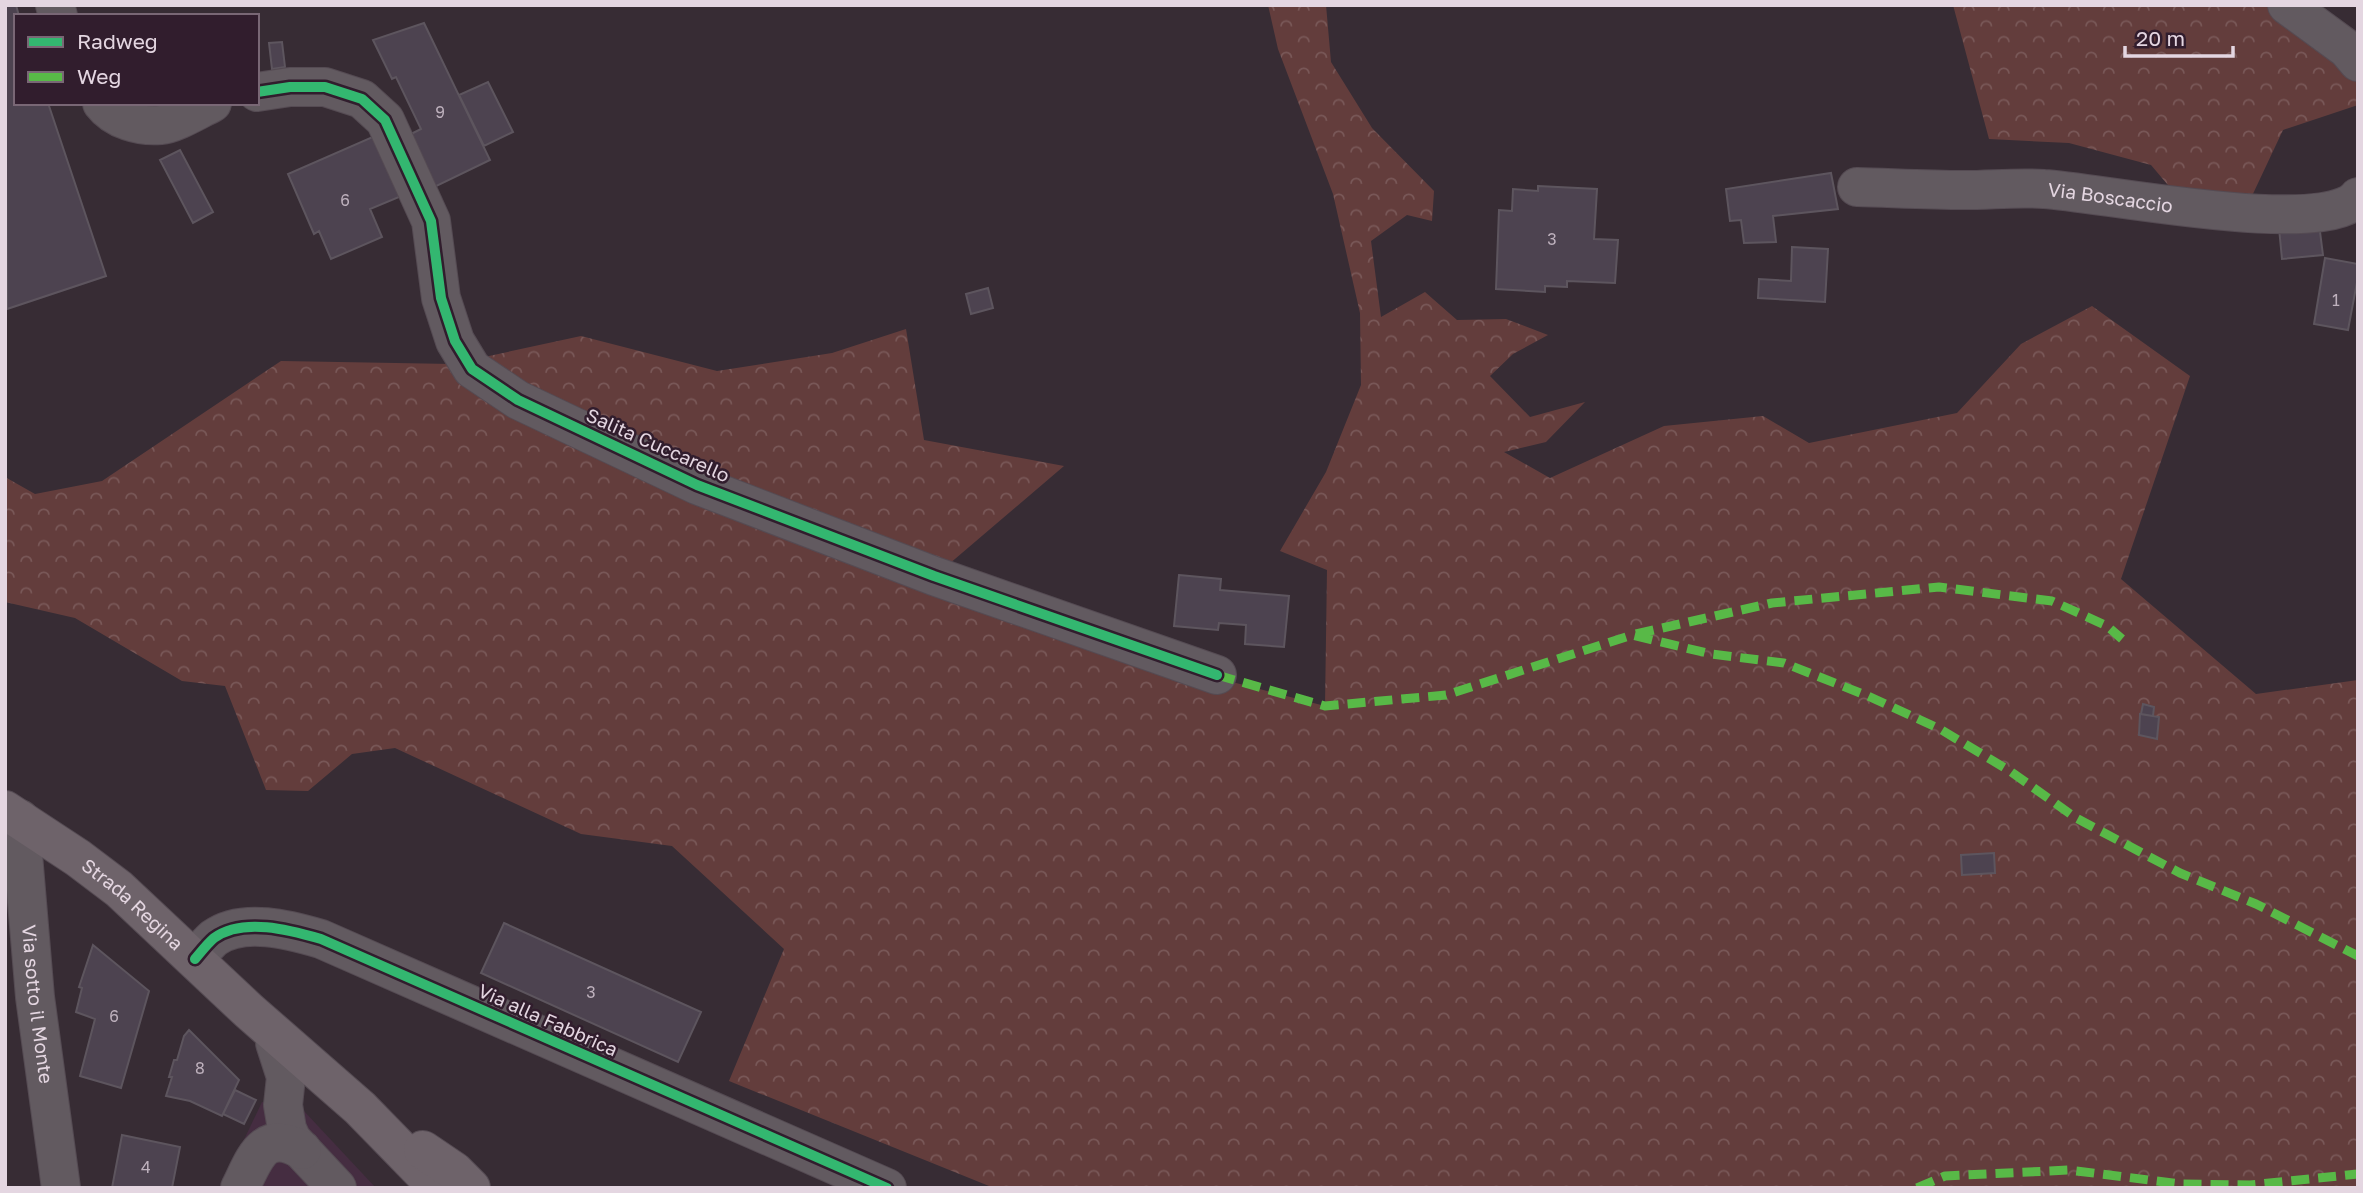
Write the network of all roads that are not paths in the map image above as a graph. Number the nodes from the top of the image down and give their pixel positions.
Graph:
1 (2287, 5) edge
2 (2358, 62) edge
3 (259, 92) edge
4 (103, 105) edge
5 (208, 105) edge
6 (1857, 187) dead end
7 (2358, 197) edge
8 (1217, 675) dead end
9 (12, 814) edge
10 (195, 959) junction
11 (250, 1011) junction
12 (275, 1043) junction
13 (360, 1108) junction
14 (302, 1150) junction
15 (61, 1188) edge
16 (240, 1188) edge
17 (337, 1188) edge
18 (401, 1188) edge
19 (438, 1188) edge
20 (471, 1188) edge
21 (887, 1188) edge

1 - 2 street
3 - 8 street, Salita Cuccarello
4 - 5 street
6 - 7 street, Via Boscaccio
9 - 10 main road, Strada Regina
9 - 15 street, Via sotto il Monte
10 - 11 main road, Strada Regina
10 - 21 street, Via alla Fabbrica
11 - 12 main road, Strada Regina
11 - 13 main road, Strada Regina
12 - 14 street
12 - 18 main road, Strada Regina
13 - 19 main road, Strada Regina
13 - 20 main road
14 - 16 street
14 - 17 street

